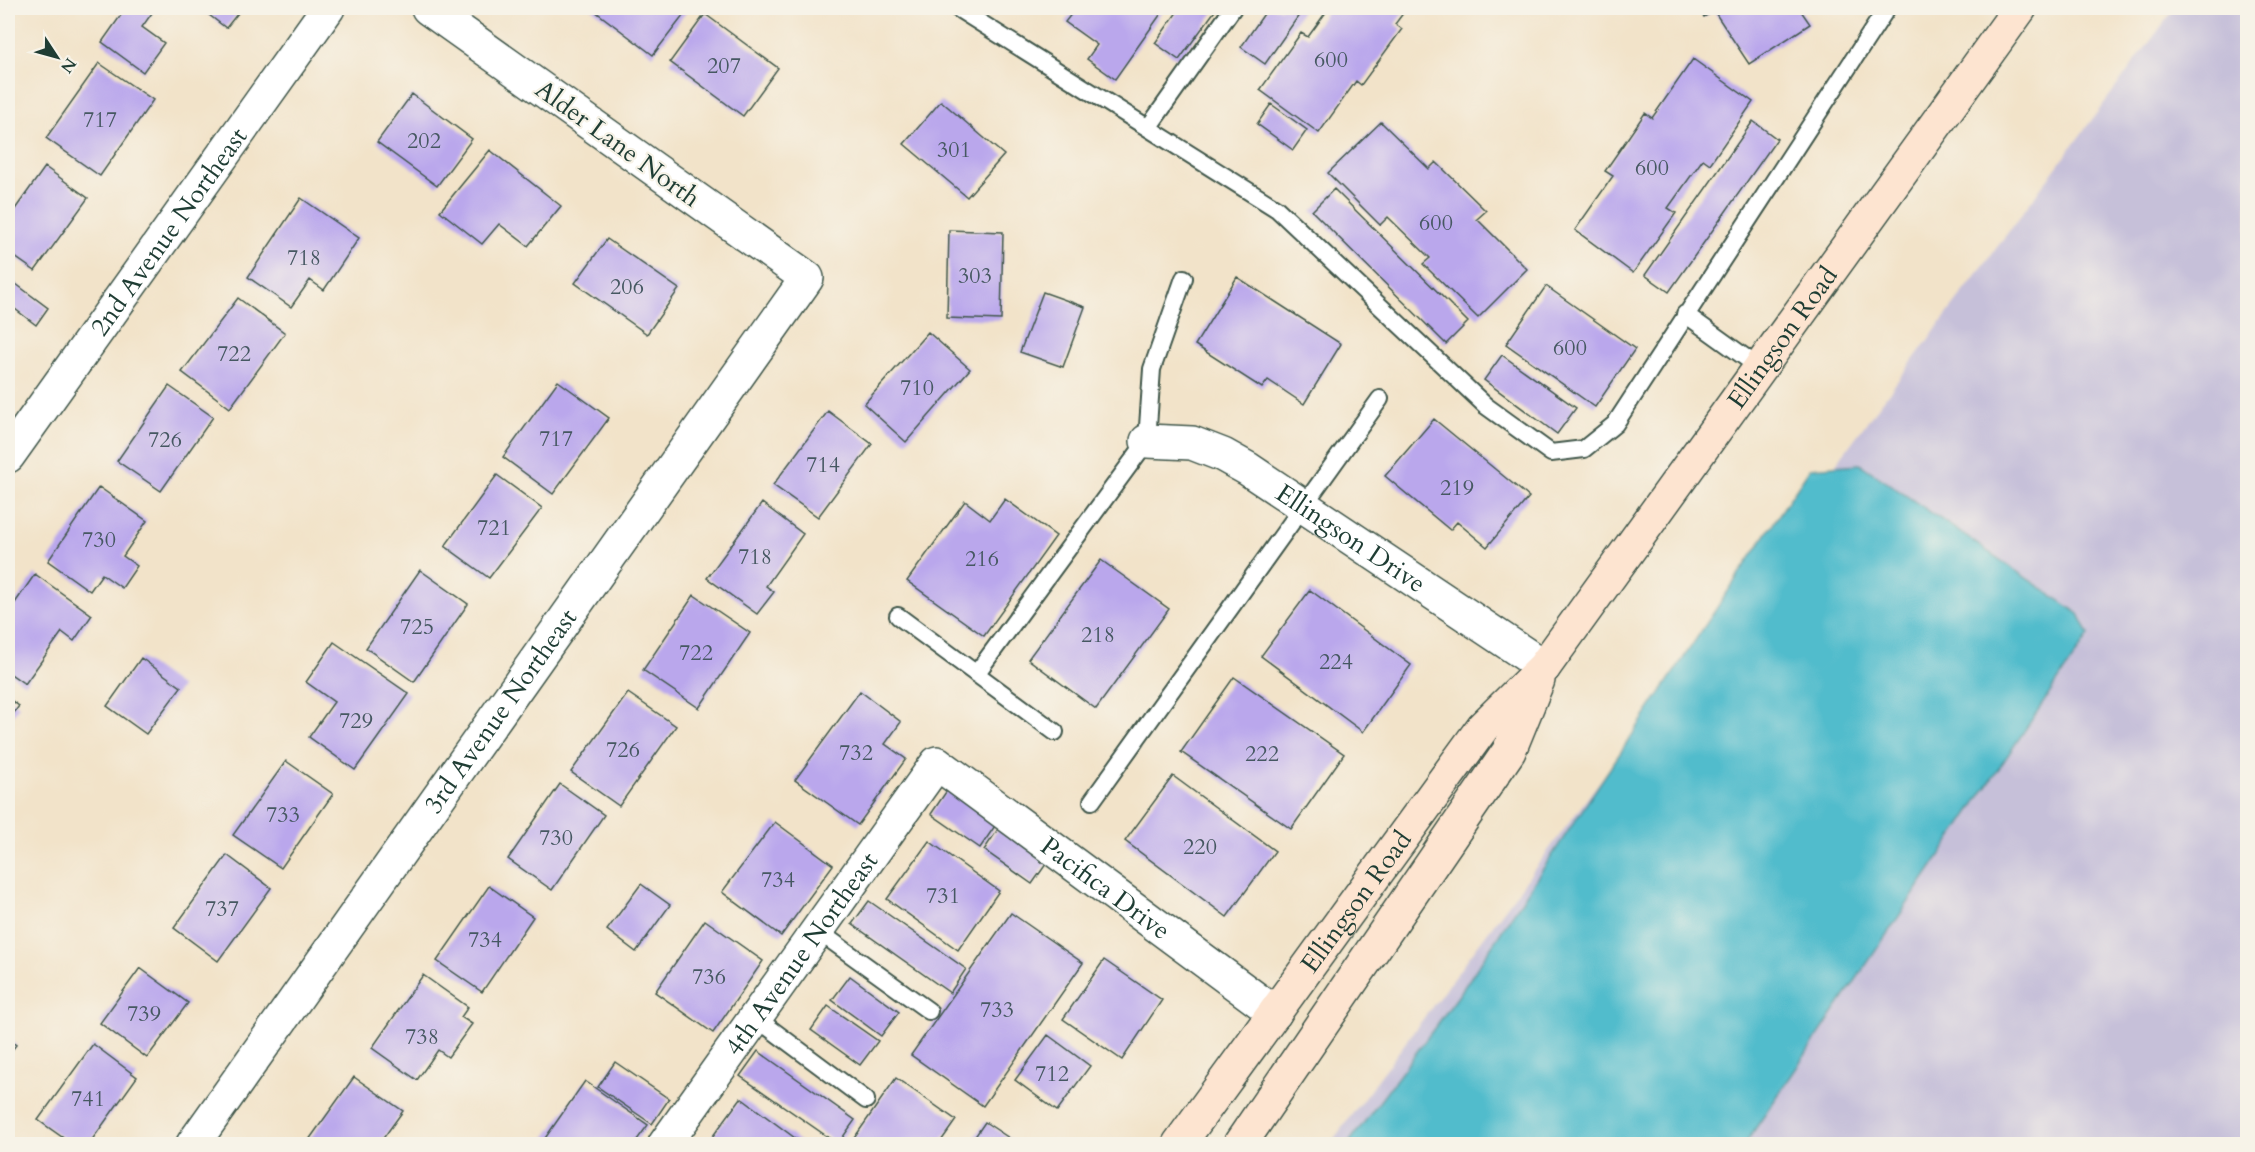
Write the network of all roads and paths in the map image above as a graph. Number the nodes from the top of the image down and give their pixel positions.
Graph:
1 (328, 8) edge
2 (429, 8) edge
3 (957, 8) edge
4 (1233, 8) edge
5 (1887, 8) edge
6 (2020, 8) edge
7 (1148, 128) junction
8 (807, 278) joint
9 (1184, 278) dead end
10 (1685, 314) junction
11 (1760, 368) junction
12 (1380, 399) dead end
13 (1147, 441) junction
14 (8, 456) edge
15 (1304, 506) junction
16 (898, 616) dead end
17 (1544, 667) junction
18 (976, 674) junction
19 (1055, 732) dead end
20 (937, 763) joint
21 (1092, 801) dead end
22 (818, 931) junction
23 (929, 1011) dead end
24 (1275, 1013) junction
25 (756, 1018) junction
26 (866, 1100) dead end
27 (193, 1144) edge
28 (665, 1144) edge
29 (1179, 1144) edge
30 (1240, 1144) edge

1 - 14 street, 2nd Avenue Northeast
2 - 8 street, Alder Lane North
3 - 7 lane
4 - 7 lane
5 - 10 lane
6 - 11 main road, Ellingson Road
7 - 10 lane
8 - 27 street, 3rd Avenue Northeast
9 - 13 lane
10 - 11 lane
11 - 17 main road, Ellingson Road
12 - 15 lane
13 - 15 street, Ellingson Drive
13 - 18 lane
15 - 17 street, Ellingson Drive
15 - 21 lane
16 - 18 lane
17 - 24 main road, Ellingson Road
17 - 30 main road, Ellingson Road
18 - 19 lane
20 - 22 street, 4th Avenue Northeast
20 - 24 street, Pacifica Drive
22 - 23 lane
22 - 25 street, 4th Avenue Northeast
24 - 29 main road, Ellingson Road
25 - 26 lane
25 - 28 street, 4th Avenue Northeast

